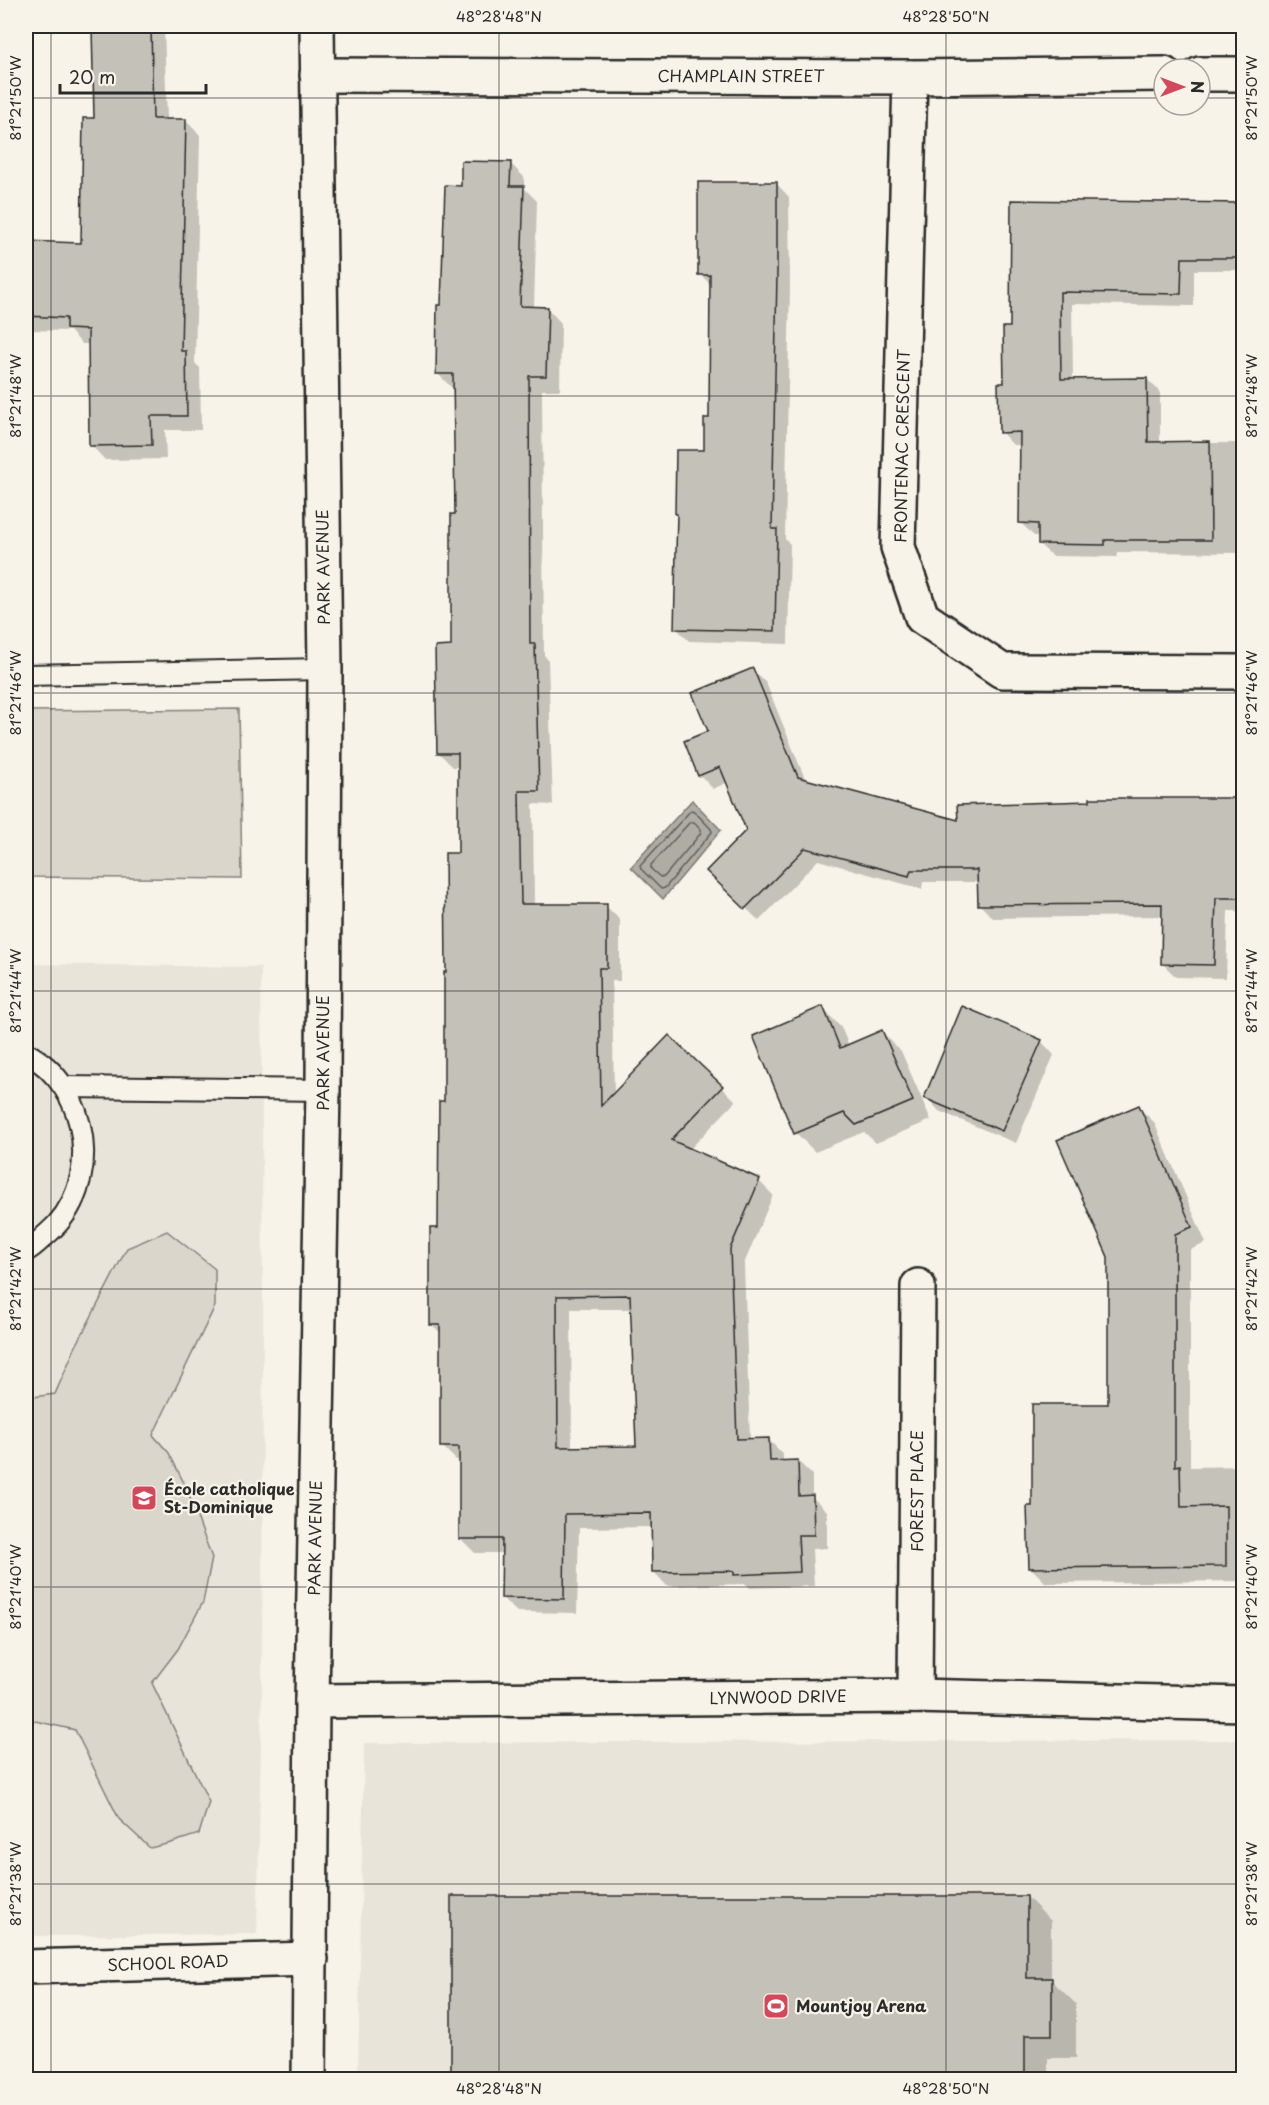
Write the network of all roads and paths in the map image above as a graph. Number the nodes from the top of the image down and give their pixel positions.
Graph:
1 (317, 26) edge
2 (1152, 74) edge
3 (1212, 74) edge
4 (1244, 74) edge
5 (317, 75) junction
6 (910, 77) junction
7 (325, 669) junction
8 (1244, 672) edge
9 (26, 675) edge
10 (26, 1053) edge
11 (64, 1087) junction
12 (323, 1090) junction
13 (26, 1251) edge
14 (918, 1286) dead end
15 (915, 1696) junction
16 (312, 1701) junction
17 (1244, 1704) edge
18 (311, 1959) junction
19 (26, 1967) edge
20 (309, 2079) edge

1 - 5 street, PARK AVENUE
2 - 6 street, CHAMPLAIN STREET
3 - 4 street
5 - 6 street, CHAMPLAIN STREET
5 - 7 street, PARK AVENUE
6 - 8 street, FRONTENAC CRESCENT
7 - 9 lane
7 - 12 street, PARK AVENUE
10 - 11 lane
11 - 12 lane
11 - 13 lane
12 - 16 street, PARK AVENUE
14 - 15 street, FOREST PLACE
15 - 16 street, LYNWOOD DRIVE
15 - 17 street, LYNWOOD DRIVE
16 - 18 street, PARK AVENUE
18 - 19 street, SCHOOL ROAD
18 - 20 street, PARK AVENUE

